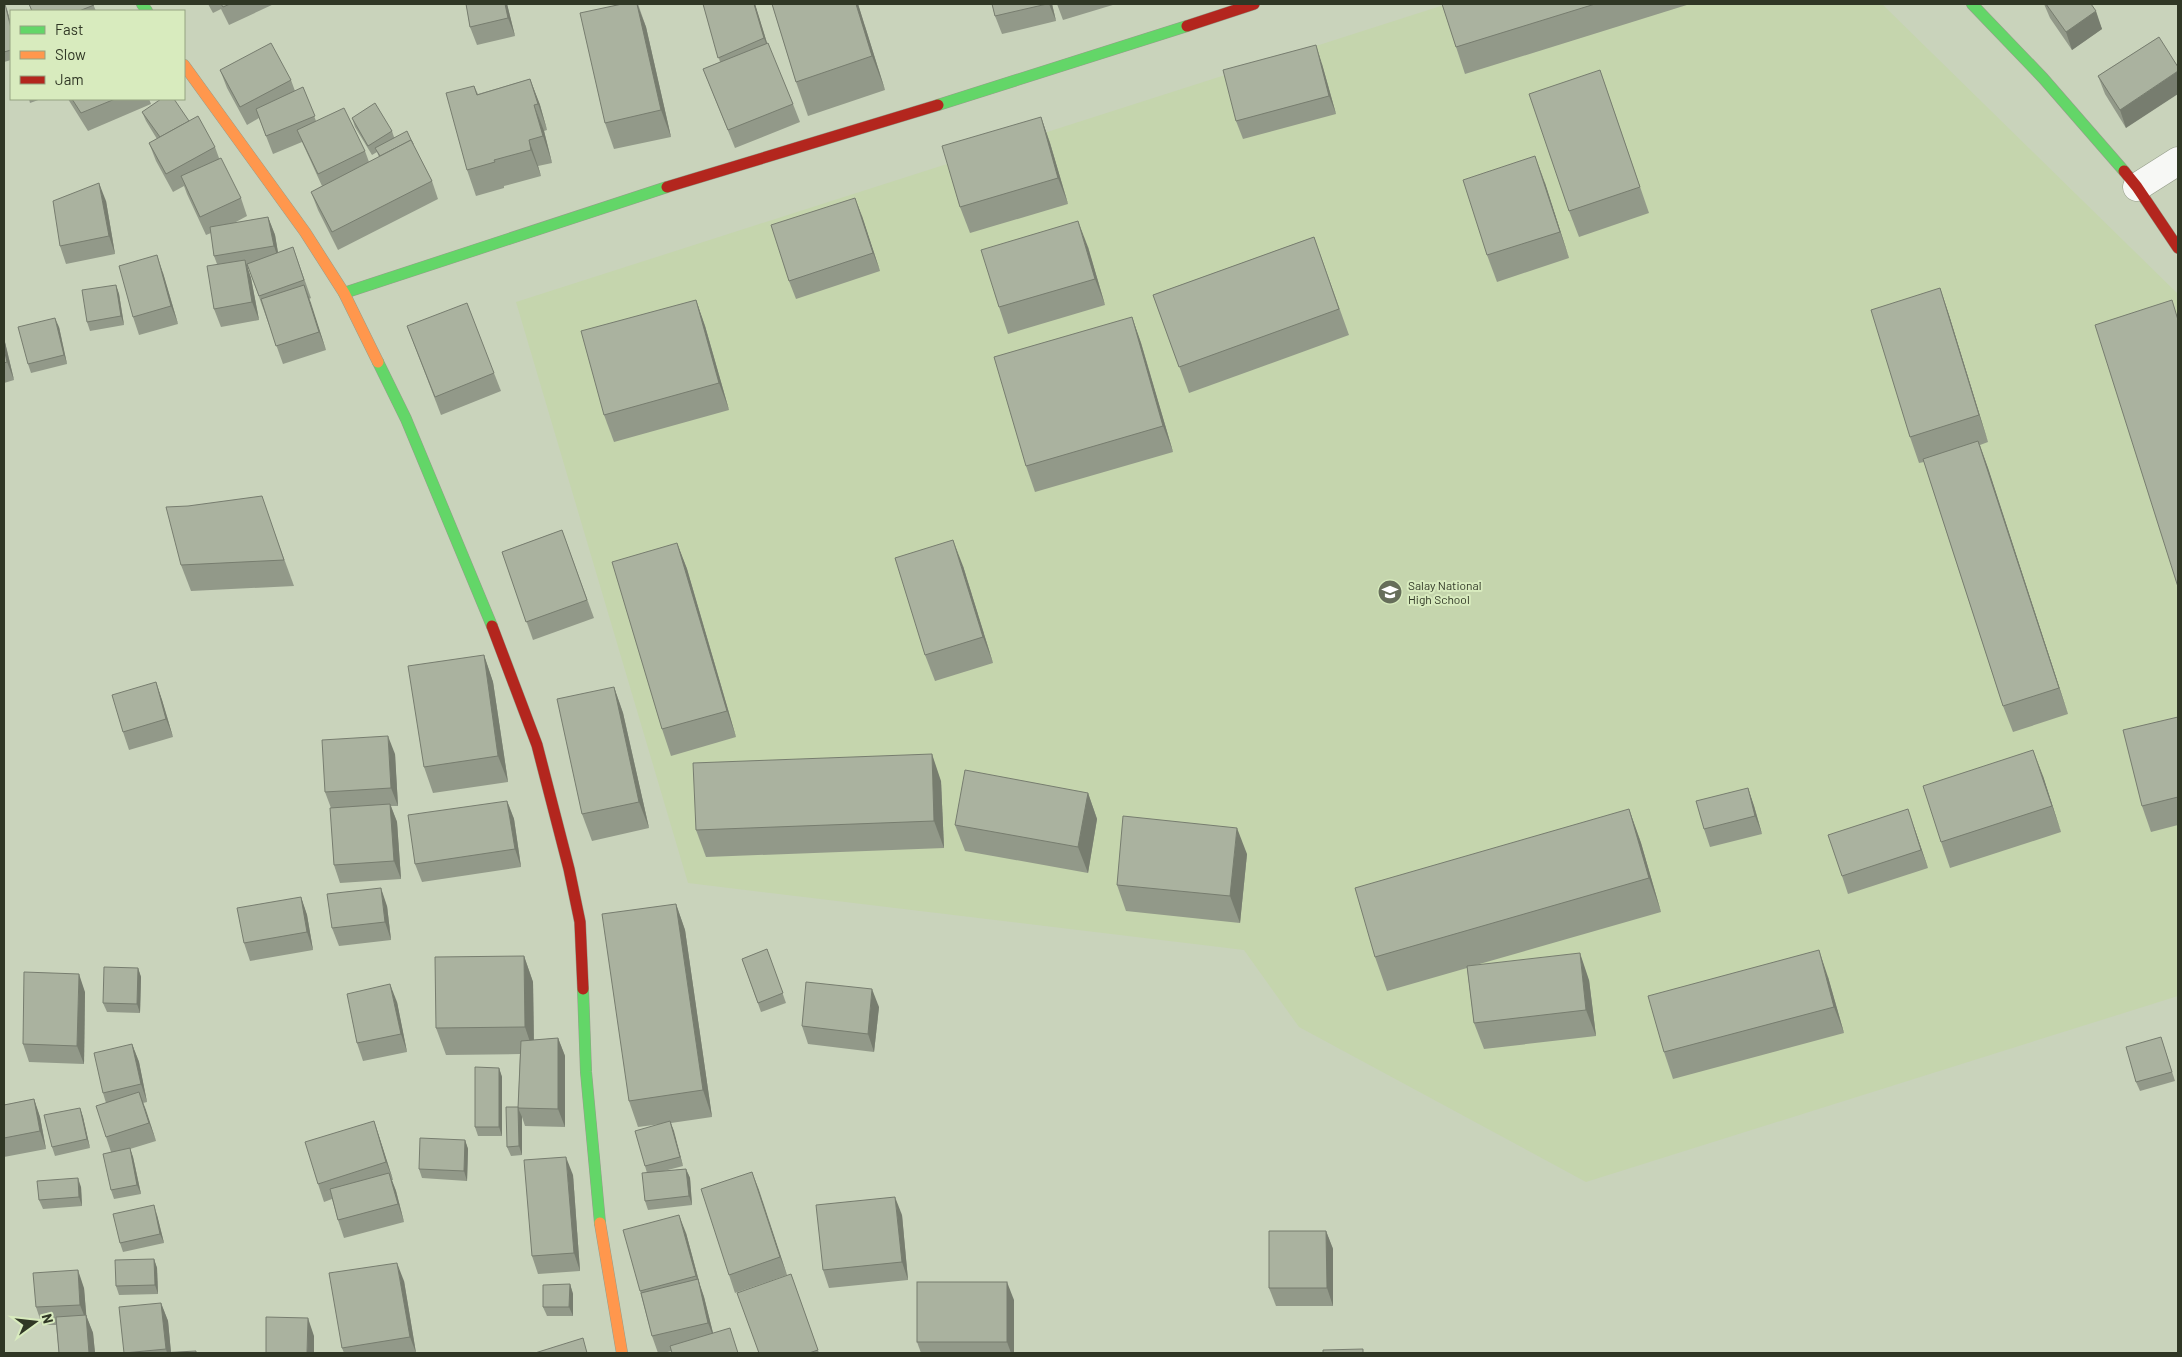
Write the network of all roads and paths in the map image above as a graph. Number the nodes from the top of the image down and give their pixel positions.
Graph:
1 (1254, 4) edge
2 (1972, 4) edge
3 (185, 67) edge
4 (2178, 162) edge
5 (2137, 187) junction
6 (2178, 248) edge
7 (344, 293) junction
8 (622, 1353) edge

1 - 7 street
2 - 5 street
3 - 7 street
4 - 5 street
5 - 6 street
7 - 8 street

